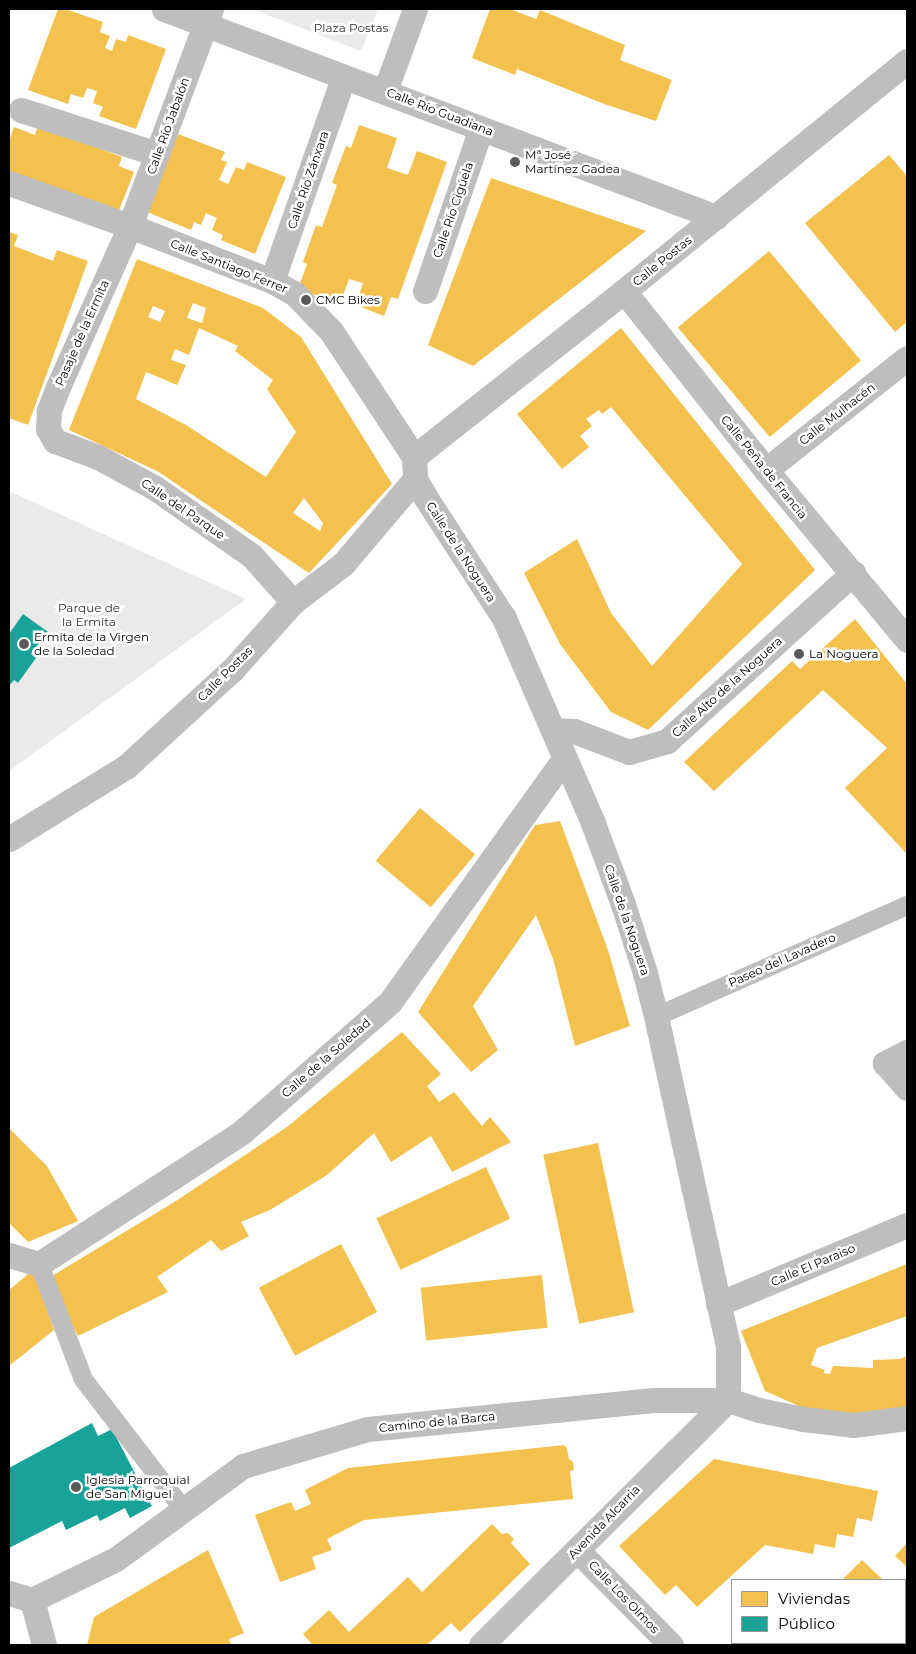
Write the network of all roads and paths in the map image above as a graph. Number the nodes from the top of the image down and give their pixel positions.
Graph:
1 (164, 9) edge
2 (415, 9) edge
3 (208, 17) edge
4 (907, 61) edge
5 (343, 78) junction
6 (385, 91) junction
7 (21, 110) dead end
8 (481, 128) junction
9 (157, 154) junction
10 (9, 183) edge
11 (716, 217) junction
12 (130, 226) junction
13 (272, 281) junction
14 (426, 291) dead end
15 (624, 291) junction
16 (907, 358) edge
17 (55, 441) joint
18 (414, 468) junction
19 (766, 470) junction
20 (853, 573) junction
21 (293, 602) junction
22 (907, 640) edge
23 (553, 730) junction
24 (565, 758) junction
25 (9, 839) edge
26 (907, 904) edge
27 (656, 1016) junction
28 (907, 1052) edge
29 (907, 1088) edge
30 (907, 1225) edge
31 (9, 1256) edge
32 (39, 1264) junction
33 (718, 1304) junction
34 (728, 1400) junction
35 (907, 1418) edge
36 (184, 1510) junction
37 (577, 1550) junction
38 (20, 1597) edge
39 (44, 1645) edge
40 (481, 1645) edge
41 (671, 1645) edge

1 - 3 street, Calle Río Guadiana
2 - 6 street
3 - 5 street, Calle Río Guadiana
3 - 9 street, Calle Río Jabalón
4 - 11 street, Calle Postas
5 - 6 street, Calle Río Guadiana
5 - 13 street, Calle Río Zánxara
6 - 8 street, Calle Río Guadiana
7 - 9 street
8 - 11 street, Calle Río Guadiana
8 - 14 street, Calle Río Cigúela
9 - 12 street, Calle Río Jabalón
10 - 12 street, Calle Santiago Ferrer
11 - 15 street, Calle Postas
12 - 13 street, Calle Santiago Ferrer
12 - 17 street, Pasaje de la Ermita
13 - 18 street, Calle Santiago Ferrer
15 - 18 street, Calle Postas
15 - 19 street, Calle Peña de Francia
16 - 19 street, Calle Mulhacén
17 - 21 street, Calle del Parque
18 - 21 street, Calle Postas
18 - 23 street, Calle de la Noguera
19 - 20 street, Calle Peña de Francia
20 - 22 street, Calle Peña de Francia
20 - 23 street, Calle Alto de la Noguera
21 - 25 street, Calle Postas
23 - 24 street, Calle de la Noguera
24 - 27 street, Calle de la Noguera
24 - 32 street, Calle de la Soledad
26 - 27 street, Paseo del Lavadero
27 - 33 street, Calle de la Noguera
28 - 29 street
30 - 33 street, Calle El Paraiso
31 - 32 street
32 - 36 street
33 - 34 street, Calle de la Noguera
34 - 35 street, Camino de la Barca
34 - 36 street, Camino de la Barca
34 - 37 street, Avenida Alcarria
36 - 38 street, Camino de la Barca
37 - 40 street, Avenida Alcarria
37 - 41 street, Calle Los Olmos
38 - 39 street

